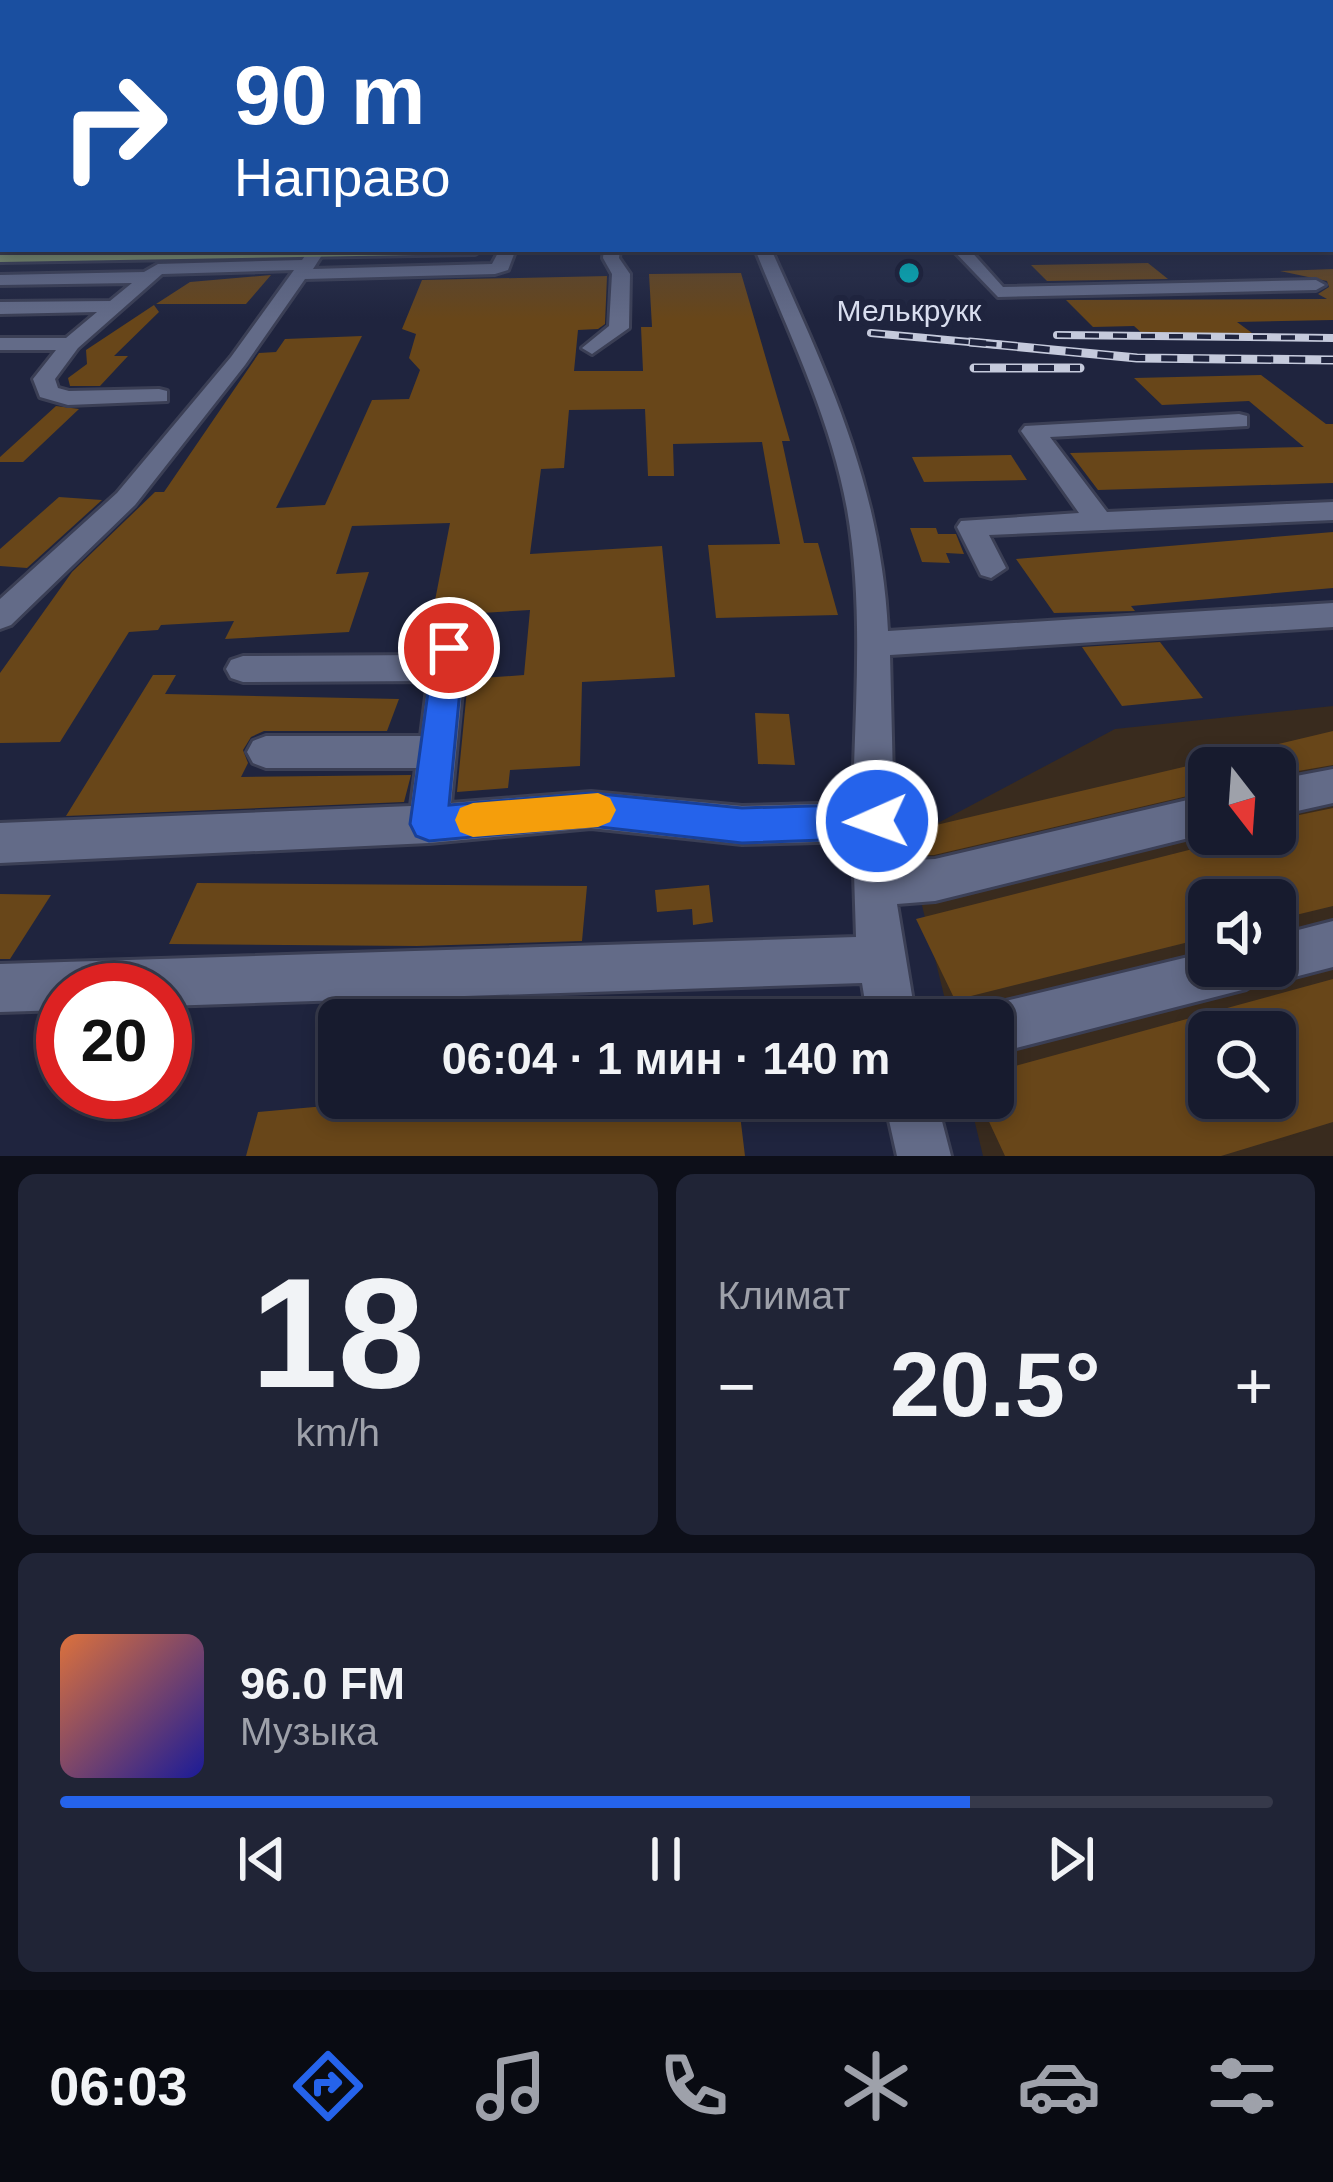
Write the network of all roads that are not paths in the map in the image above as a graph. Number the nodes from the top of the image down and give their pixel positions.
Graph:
1 (371, 252) edge
2 (507, 252) edge
3 (612, 252) edge
4 (764, 252) edge
5 (963, 252) edge
6 (0, 257) edge
7 (308, 264) edge
8 (148, 277) junction
9 (0, 280) edge
10 (1316, 285) dead end
11 (116, 306) junction
12 (0, 308) edge
13 (0, 344) edge
14 (71, 344) junction
15 (592, 347) dead end
16 (159, 397) dead end
17 (1239, 421) dead end
18 (1333, 512) edge
19 (1099, 521) junction
20 (991, 568) dead end
21 (1333, 614) edge
22 (0, 617) edge
23 (874, 644) junction
24 (243, 669) dead end
25 (266, 752) dead end
26 (437, 752) junction
27 (1333, 786) edge
28 (1296, 794) edge
29 (1188, 819) edge
30 (877, 821) junction
31 (429, 824) junction
32 (0, 844) edge
33 (877, 884) junction
34 (1333, 944) edge
35 (1296, 954) edge
36 (878, 959) junction
37 (1188, 980) edge
38 (0, 988) edge
39 (887, 999) edge
40 (1014, 1024) edge
41 (915, 1119) edge
42 (924, 1156) edge

1 - 7 main road
2 - 7 street
3 - 15 street
4 - 23 street
5 - 10 street
6 - 7 main road
7 - 8 street
7 - 22 street
8 - 9 street
8 - 11 street
11 - 12 street
11 - 14 street
13 - 14 street
14 - 16 street
17 - 19 street
18 - 19 street
19 - 20 street
21 - 23 street
23 - 30 street
24 - 26 street
25 - 26 street
26 - 31 street
27 - 28 street
29 - 33 street
30 - 31 street
30 - 33 street
31 - 32 street
33 - 36 street
34 - 35 street
36 - 38 street
36 - 39 street
37 - 40 street
41 - 42 street

